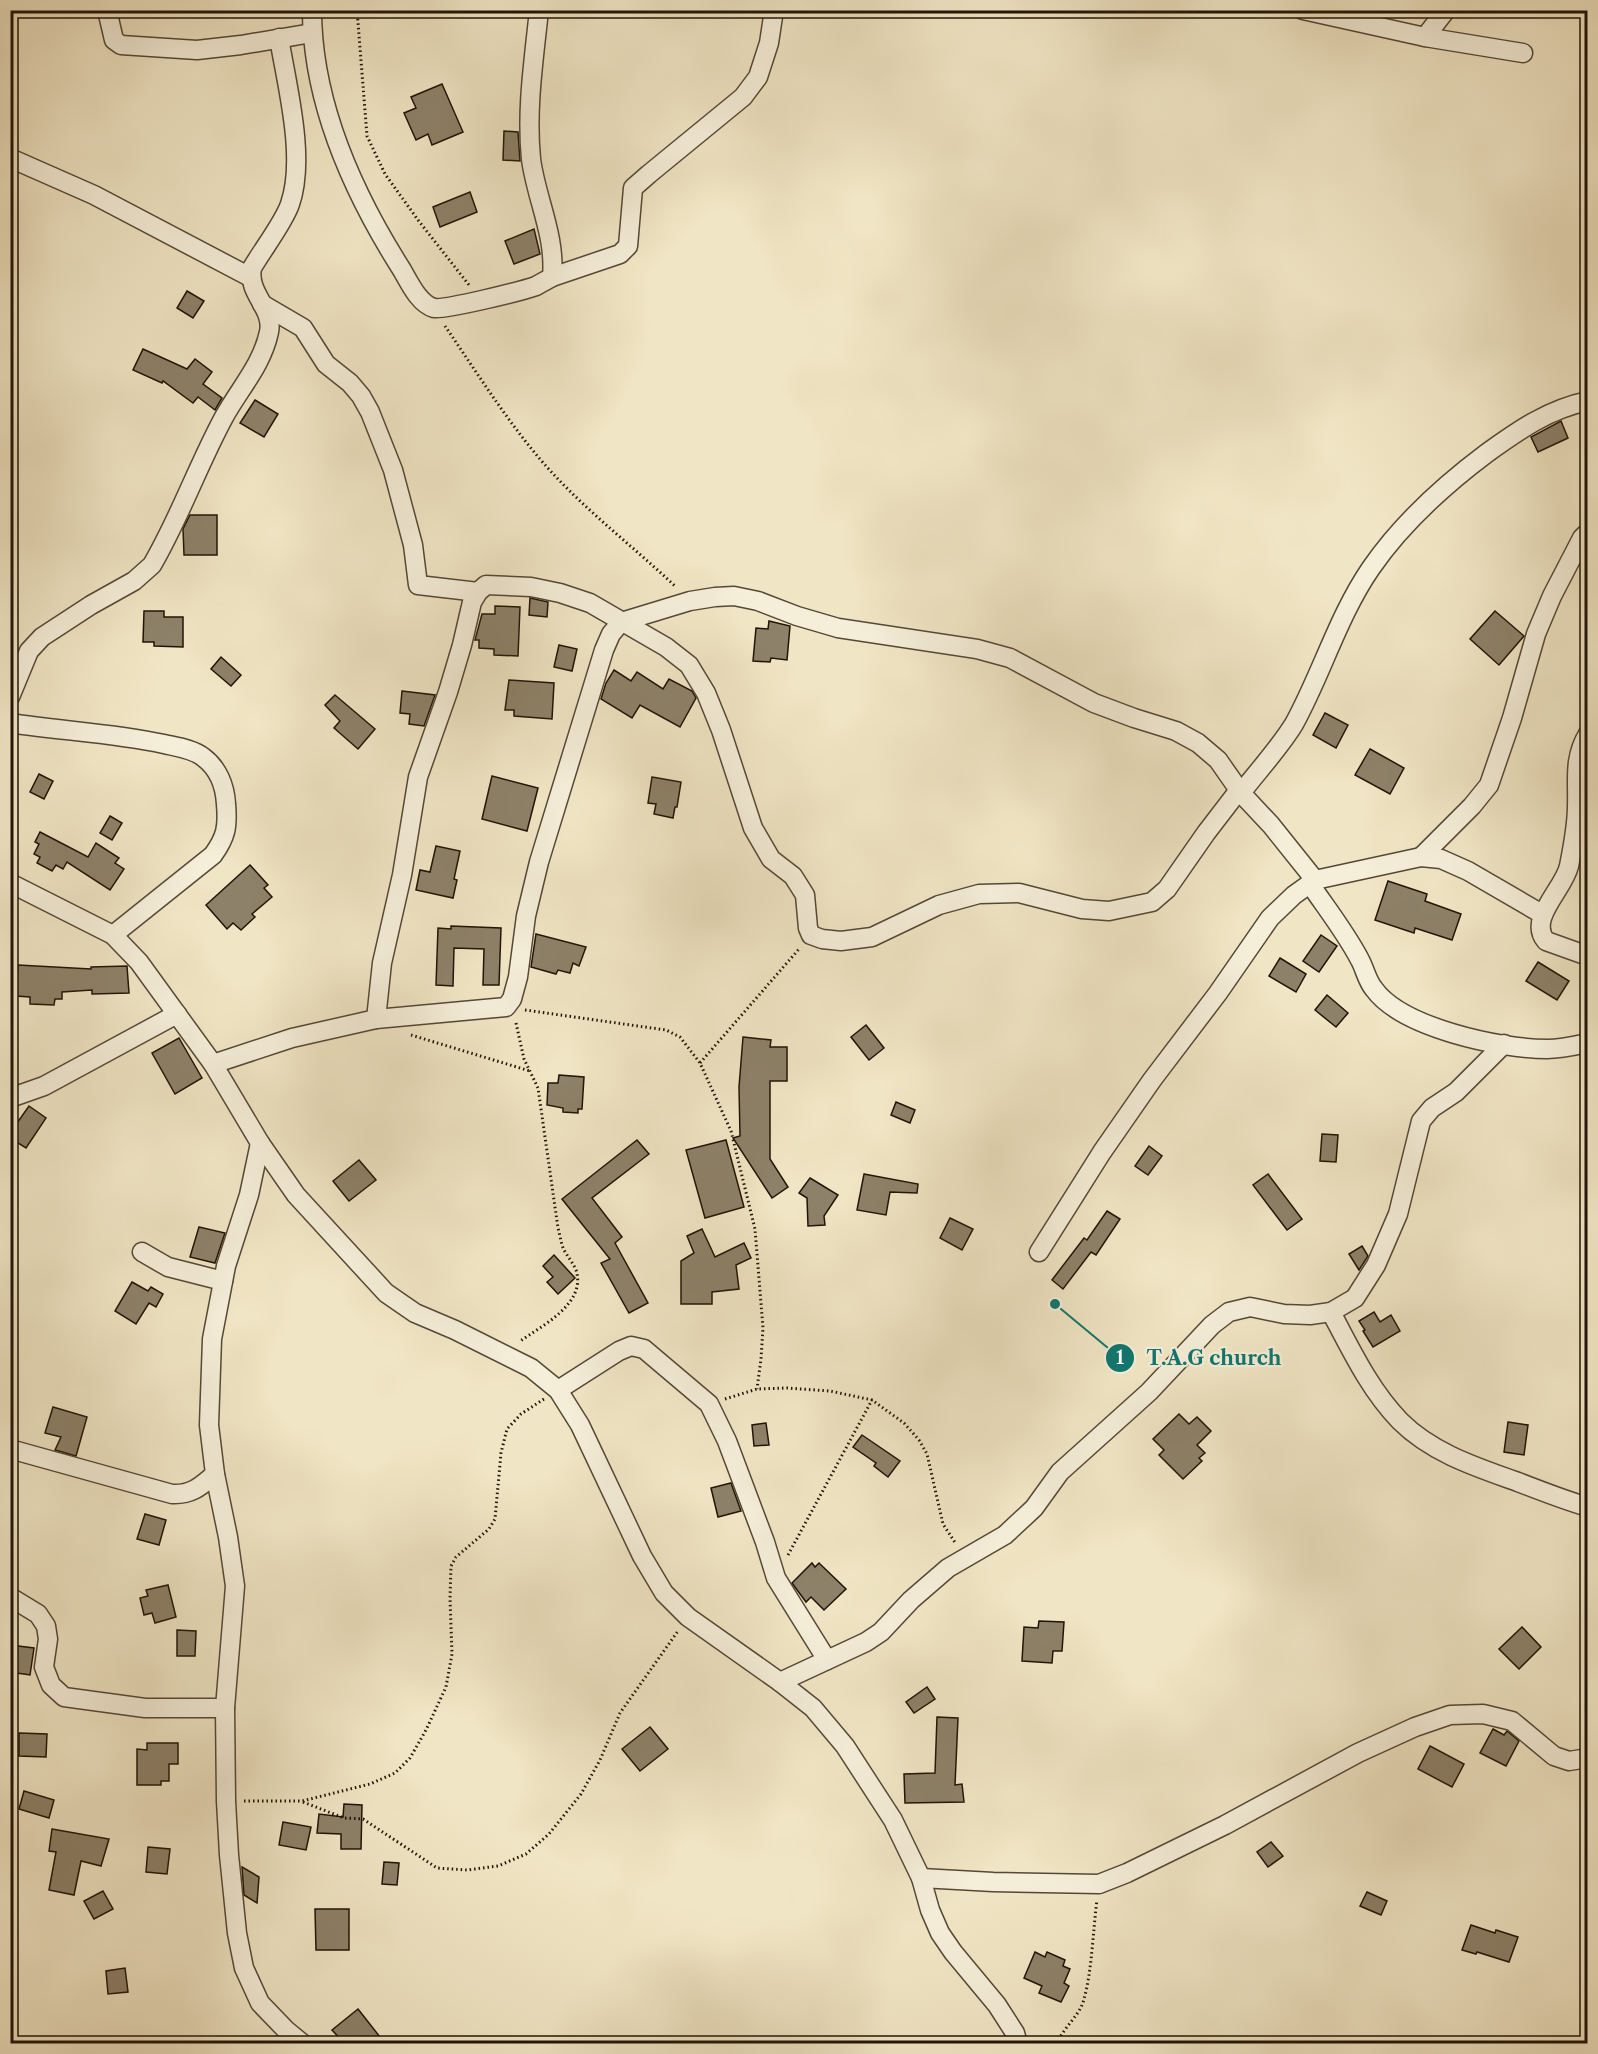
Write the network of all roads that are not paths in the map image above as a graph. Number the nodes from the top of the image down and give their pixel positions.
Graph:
1 (107, 10) edge
2 (312, 10) edge
3 (539, 10) edge
4 (774, 10) edge
5 (1303, 10) edge
6 (1446, 10) edge
7 (312, 33) junction
8 (1425, 37) junction
9 (279, 38) junction
10 (1523, 53) dead end
11 (10, 158) edge
12 (552, 277) junction
13 (250, 278) junction
14 (262, 304) junction
15 (1587, 401) edge
16 (1587, 532) edge
17 (478, 592) junction
18 (621, 622) junction
19 (10, 697) edge
20 (10, 723) edge
21 (1587, 734) edge
22 (1240, 791) junction
23 (1421, 857) junction
24 (1312, 882) junction
25 (10, 883) edge
26 (1542, 914) junction
27 (113, 935) junction
28 (1587, 956) edge
29 (177, 1014) junction
30 (376, 1019) junction
31 (1587, 1042) edge
32 (1504, 1044) junction
33 (213, 1064) junction
34 (10, 1098) edge
35 (260, 1143) junction
36 (142, 1252) dead end
37 (1039, 1252) dead end
38 (223, 1281) junction
39 (1331, 1312) junction
40 (558, 1390) junction
41 (10, 1449) edge
42 (215, 1474) junction
43 (1587, 1507) edge
44 (10, 1597) edge
45 (827, 1660) junction
46 (780, 1682) junction
47 (225, 1708) junction
48 (1587, 1758) edge
49 (921, 1878) junction
50 (303, 2043) edge
51 (1018, 2043) edge

1 - 9 street
2 - 7 street
3 - 12 street
4 - 12 street
5 - 8 street
6 - 8 street
7 - 9 street
7 - 12 street
8 - 10 street
9 - 13 street
11 - 13 street
13 - 14 street
14 - 17 street
14 - 19 street
15 - 22 street
16 - 23 street
17 - 18 street
17 - 30 street
18 - 22 street
18 - 22 street
18 - 30 street
20 - 27 street
21 - 26 street
22 - 24 street
23 - 24 street
23 - 26 street
24 - 32 street
24 - 37 street
25 - 27 street
26 - 28 street
27 - 29 street
29 - 33 street
29 - 34 street
30 - 33 street
31 - 32 street
32 - 39 street
33 - 35 street
35 - 38 street
35 - 40 street
36 - 38 street
38 - 42 street
39 - 43 street
39 - 45 street
40 - 45 street
40 - 46 street
41 - 42 street
42 - 47 street
44 - 47 street
45 - 46 street
46 - 49 street
47 - 50 street
48 - 49 street
49 - 51 street

